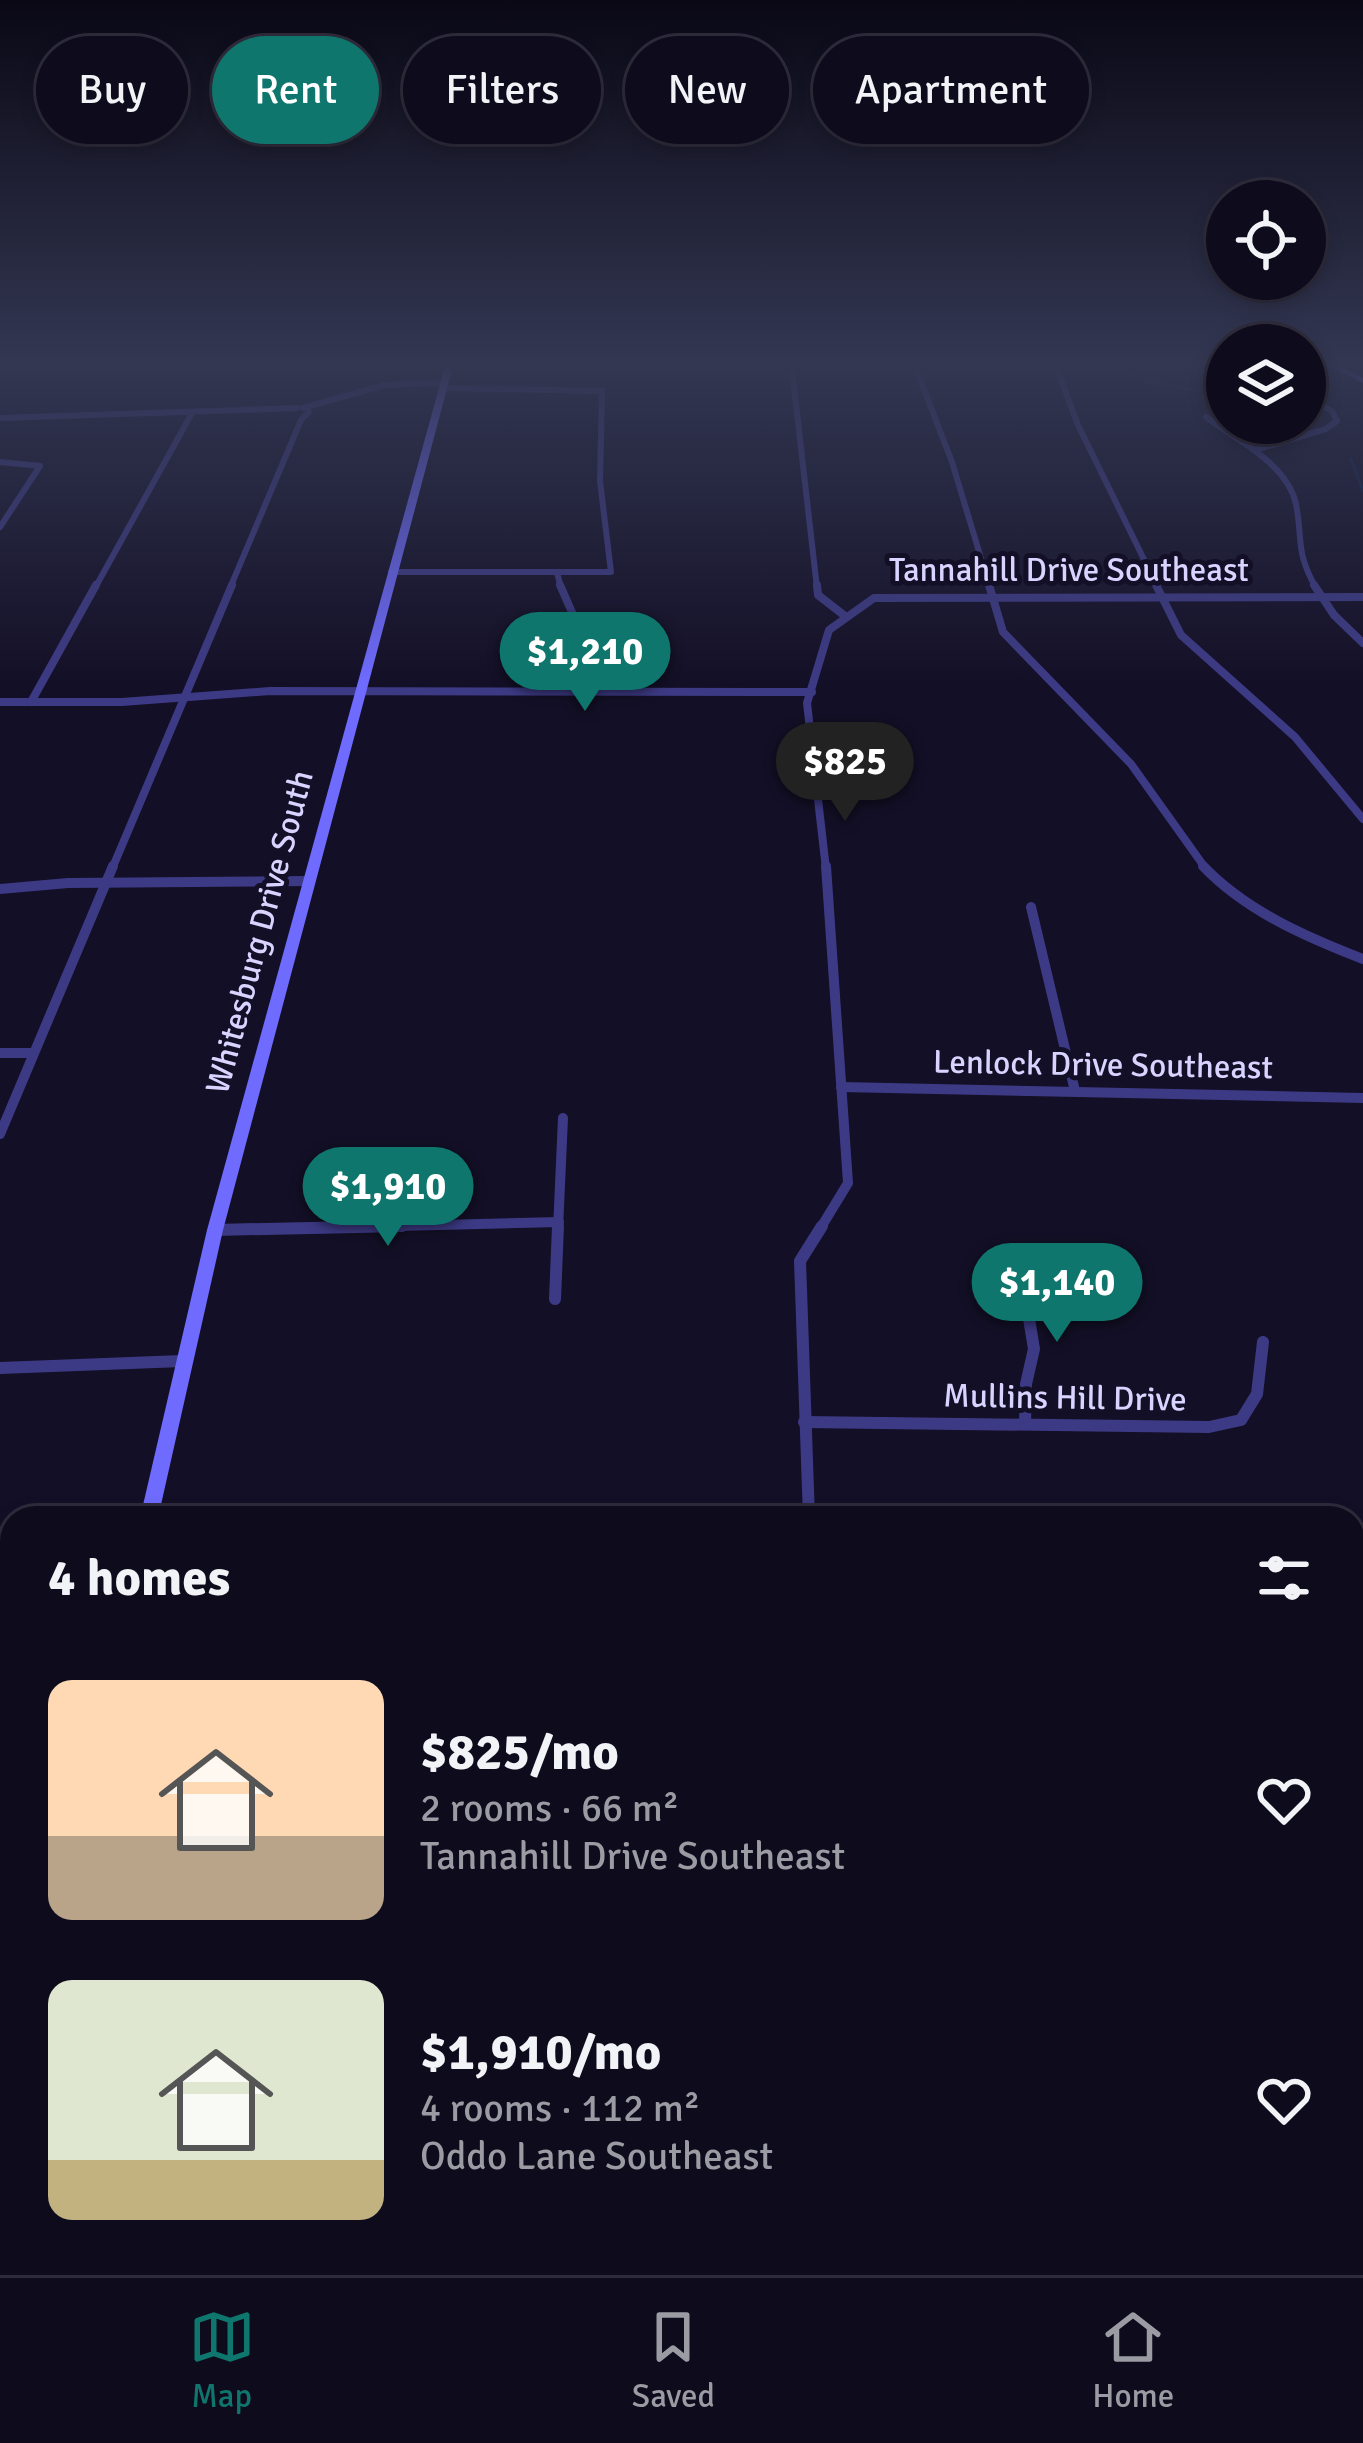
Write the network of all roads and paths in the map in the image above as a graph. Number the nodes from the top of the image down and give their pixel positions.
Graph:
1 (36, 472) edge
2 (159, 472) edge
3 (276, 472) edge
4 (419, 472) edge
5 (600, 472) edge
6 (804, 472) edge
7 (955, 472) edge
8 (1102, 472) edge
9 (1274, 472) edge
10 (0, 527) edge
11 (392, 572) junction
12 (557, 572) junction
13 (993, 595) junction
14 (1162, 595) junction
15 (1324, 596) junction
16 (1363, 596) edge
17 (845, 616) junction
18 (578, 626) dead end
19 (1363, 644) edge
20 (359, 691) junction
21 (812, 692) junction
22 (182, 698) junction
23 (0, 702) edge
24 (31, 702) junction
25 (1363, 819) edge
26 (308, 881) junction
27 (103, 883) junction
28 (0, 889) edge
29 (1031, 907) dead end
30 (1363, 959) edge
31 (0, 1053) edge
32 (33, 1053) junction
33 (841, 1087) junction
34 (1075, 1090) junction
35 (1363, 1098) edge
36 (563, 1118) dead end
37 (0, 1134) edge
38 (560, 1222) junction
39 (215, 1230) junction
40 (1021, 1270) dead end
41 (555, 1299) dead end
42 (1262, 1342) dead end
43 (182, 1361) junction
44 (0, 1368) edge
45 (804, 1422) junction
46 (1025, 1424) junction
47 (152, 1506) edge
48 (808, 1506) edge

1 - 10 street
2 - 24 street
3 - 22 street
4 - 11 main road, Whitesburg Drive South
5 - 12 street
6 - 17 street
7 - 13 street
8 - 14 street
9 - 15 street
11 - 12 street
11 - 20 main road, Whitesburg Drive South
12 - 18 street
13 - 14 street, Tannahill Drive Southeast
13 - 17 street, Tannahill Drive Southeast
13 - 30 street
14 - 15 street, Tannahill Drive Southeast
14 - 25 street
15 - 16 street, Tannahill Drive Southeast
15 - 19 street
17 - 21 street
20 - 21 street
20 - 22 street
20 - 26 main road, Whitesburg Drive South
21 - 33 street
22 - 24 street
22 - 27 street
23 - 24 street
26 - 27 street
26 - 39 main road, Whitesburg Drive South
27 - 28 street
27 - 32 street
29 - 34 street
31 - 32 street
32 - 37 street
33 - 34 street, Lenlock Drive Southeast
33 - 45 street
34 - 35 street, Lenlock Drive Southeast
36 - 38 street
38 - 39 street
38 - 41 street
39 - 43 main road, Whitesburg Drive South
40 - 46 street
42 - 46 street, Mullins Hill Drive
43 - 44 street
43 - 47 main road, Whitesburg Drive South
45 - 46 street, Mullins Hill Drive
45 - 48 street

